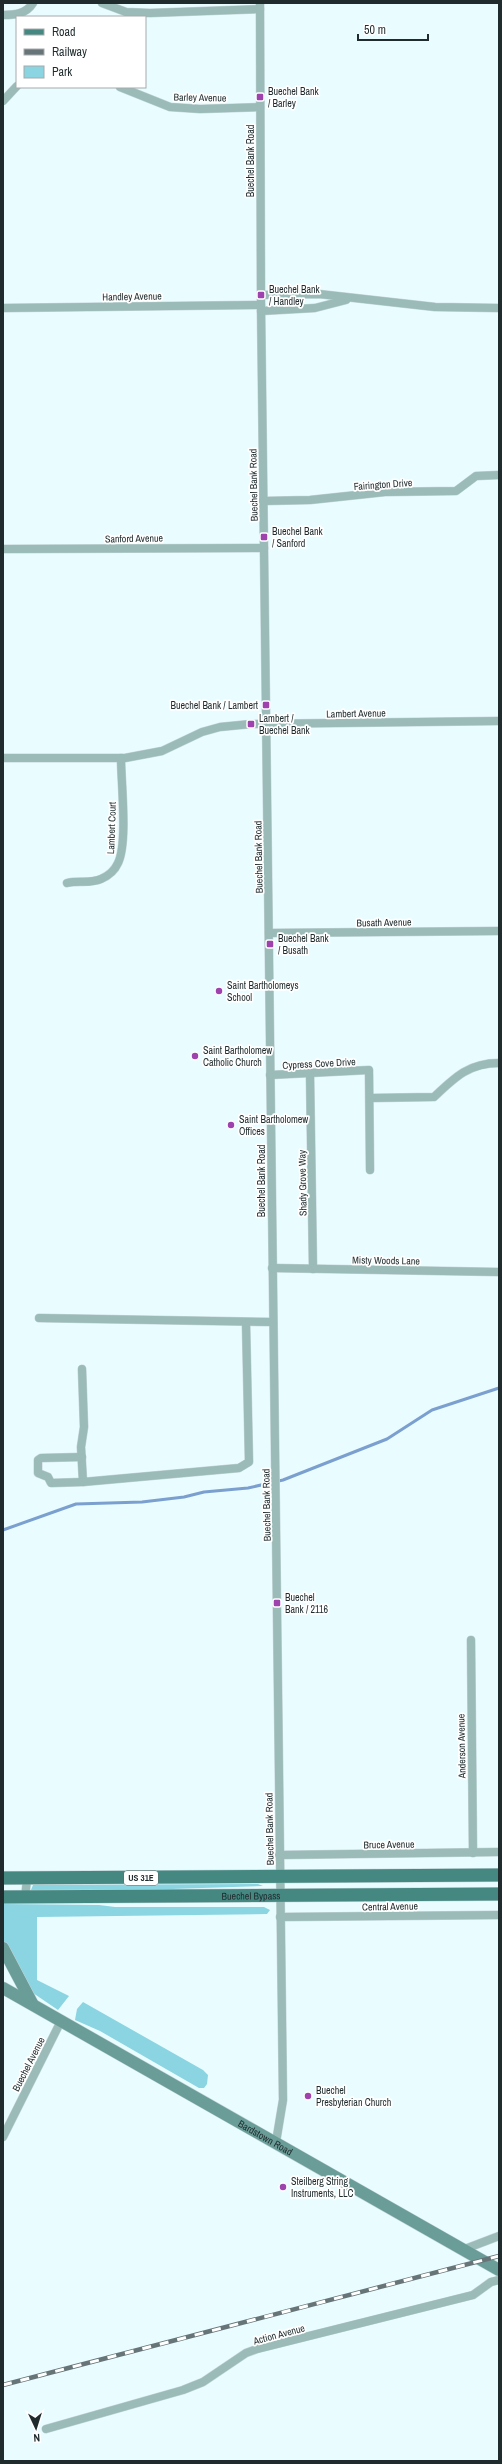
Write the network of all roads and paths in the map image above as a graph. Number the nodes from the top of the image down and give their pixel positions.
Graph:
1 (33, 3) edge
2 (102, 3) edge
3 (260, 6) edge
4 (199, 7) edge
5 (3, 15) edge
6 (16, 87) edge
7 (122, 88) edge
8 (3, 102) edge
9 (260, 107) junction
10 (261, 295) junction
11 (350, 299) junction
12 (3, 308) edge
13 (261, 308) junction
14 (499, 308) edge
15 (499, 475) edge
16 (264, 501) junction
17 (264, 548) junction
18 (3, 549) edge
19 (499, 721) edge
20 (266, 724) junction
21 (3, 758) edge
22 (121, 758) junction
23 (67, 883) dead end
24 (499, 931) edge
25 (270, 933) junction
26 (499, 1063) edge
27 (310, 1074) junction
28 (270, 1075) junction
29 (370, 1098) junction
30 (370, 1170) dead end
31 (272, 1268) junction
32 (313, 1269) junction
33 (499, 1272) edge
34 (39, 1318) dead end
35 (273, 1322) junction
36 (246, 1323) junction
37 (82, 1369) dead end
38 (82, 1457) junction
39 (83, 1482) junction
40 (471, 1640) dead end
41 (473, 1852) junction
42 (499, 1852) edge
43 (279, 1854) junction
44 (499, 1875) edge
45 (3, 1878) edge
46 (27, 1879) junction
47 (280, 1886) junction
48 (499, 1894) edge
49 (3, 1897) edge
50 (25, 1898) junction
51 (499, 1915) edge
52 (280, 1917) junction
53 (3, 1948) edge
54 (3, 1988) edge
55 (33, 2004) junction
56 (62, 2021) junction
57 (3, 2137) edge
58 (276, 2142) junction
59 (499, 2236) edge
60 (465, 2249) junction
61 (499, 2270) edge
62 (499, 2280) edge
63 (46, 2429) dead end

1 - 5 street
2 - 4 street
3 - 4 street
3 - 9 street, Buechel Bank Road
6 - 8 street
7 - 9 street, Barley Avenue
9 - 10 street, Buechel Bank Road
10 - 11 street
10 - 13 street, Buechel Bank Road
11 - 13 street, Handley Avenue
11 - 14 street
12 - 13 street, Handley Avenue
13 - 16 street, Buechel Bank Road
15 - 16 street, Fairington Drive
16 - 17 street, Buechel Bank Road
17 - 18 street, Sanford Avenue
17 - 20 street, Buechel Bank Road
19 - 20 street, Lambert Avenue
20 - 22 street, Lambert Avenue
20 - 25 street, Buechel Bank Road
21 - 22 street, Lambert Avenue
22 - 23 street, Lambert Court
24 - 25 street, Busath Avenue
25 - 28 street, Buechel Bank Road
26 - 29 street
27 - 28 street, Cypress Cove Drive
27 - 29 street, Cypress Cove Drive
27 - 32 street, Shady Grove Way
28 - 31 street, Buechel Bank Road
29 - 30 street
31 - 32 street, Misty Woods Lane
31 - 35 street, Buechel Bank Road
32 - 33 street, Misty Woods Lane
34 - 36 street
35 - 36 street
35 - 43 street, Buechel Bank Road
36 - 39 street
37 - 38 street
38 - 39 street
38 - 39 street
40 - 41 street, Anderson Avenue
41 - 42 street, Bruce Avenue
41 - 43 street, Bruce Avenue
43 - 47 street, Buechel Bank Road
44 - 47 main road, Buechel Bypass / US 31E
45 - 46 main road, Buechel Bypass / US 31E
46 - 47 main road, Buechel Bypass / US 31E
46 - 50 street
47 - 48 main road, Buechel Bypass / US 31E
47 - 50 main road, Buechel Bypass / US 31E
47 - 52 street, Buechel Bank Road
49 - 50 main road, Buechel Bypass / US 31E
51 - 52 street, Central Avenue
52 - 58 street, Buechel Bank Road
53 - 55 main road
54 - 55 main road, Bardstown Road
55 - 56 main road, Bardstown Road
56 - 57 street, Buechel Avenue
56 - 58 main road, Bardstown Road
58 - 60 main road, Bardstown Road
59 - 60 street
60 - 61 main road, Bardstown Road
62 - 63 street, Action Avenue

